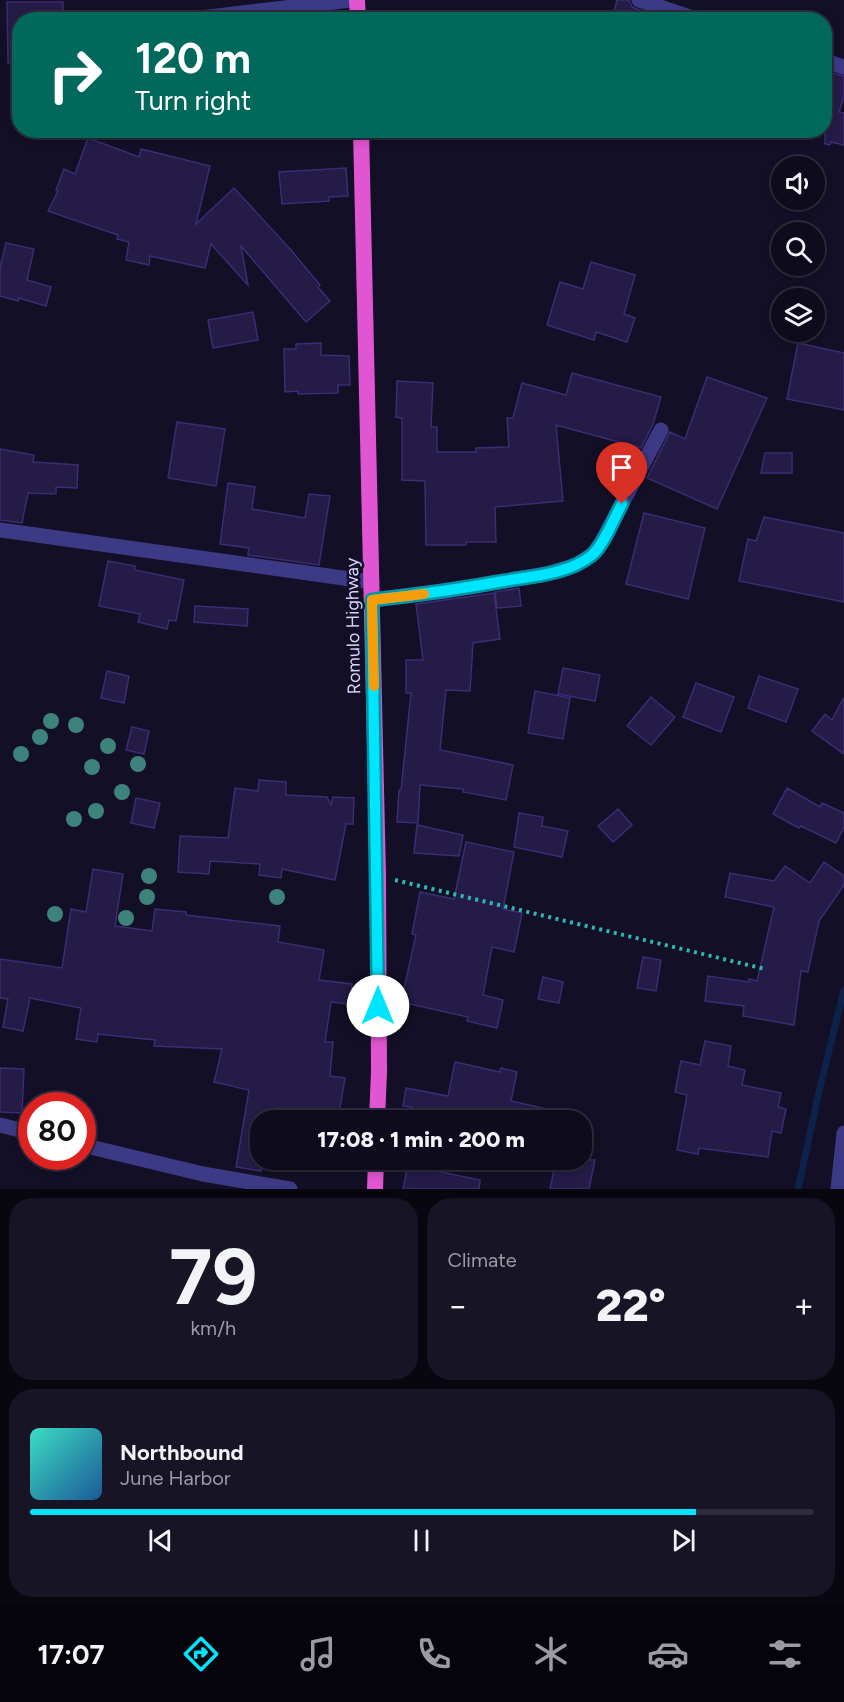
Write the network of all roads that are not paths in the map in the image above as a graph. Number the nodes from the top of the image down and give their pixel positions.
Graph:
1 (351, 0) edge
2 (639, 0) edge
3 (251, 12) edge
4 (675, 12) edge
5 (361, 138) edge
6 (661, 430) dead end
7 (0, 530) edge
8 (372, 582) junction
9 (372, 600) junction
10 (377, 1110) edge
11 (0, 1125) edge
12 (18, 1130) edge
13 (844, 1133) edge
14 (96, 1148) edge
15 (376, 1170) edge
16 (290, 1189) edge
17 (375, 1189) edge
18 (838, 1189) edge

1 - 3 street
2 - 4 street
5 - 8 highway, Romulo Highway
6 - 9 street
7 - 8 street
8 - 9 highway, Romulo Highway
9 - 10 highway, Romulo Highway
11 - 12 street
13 - 18 street
14 - 16 street
15 - 17 highway

